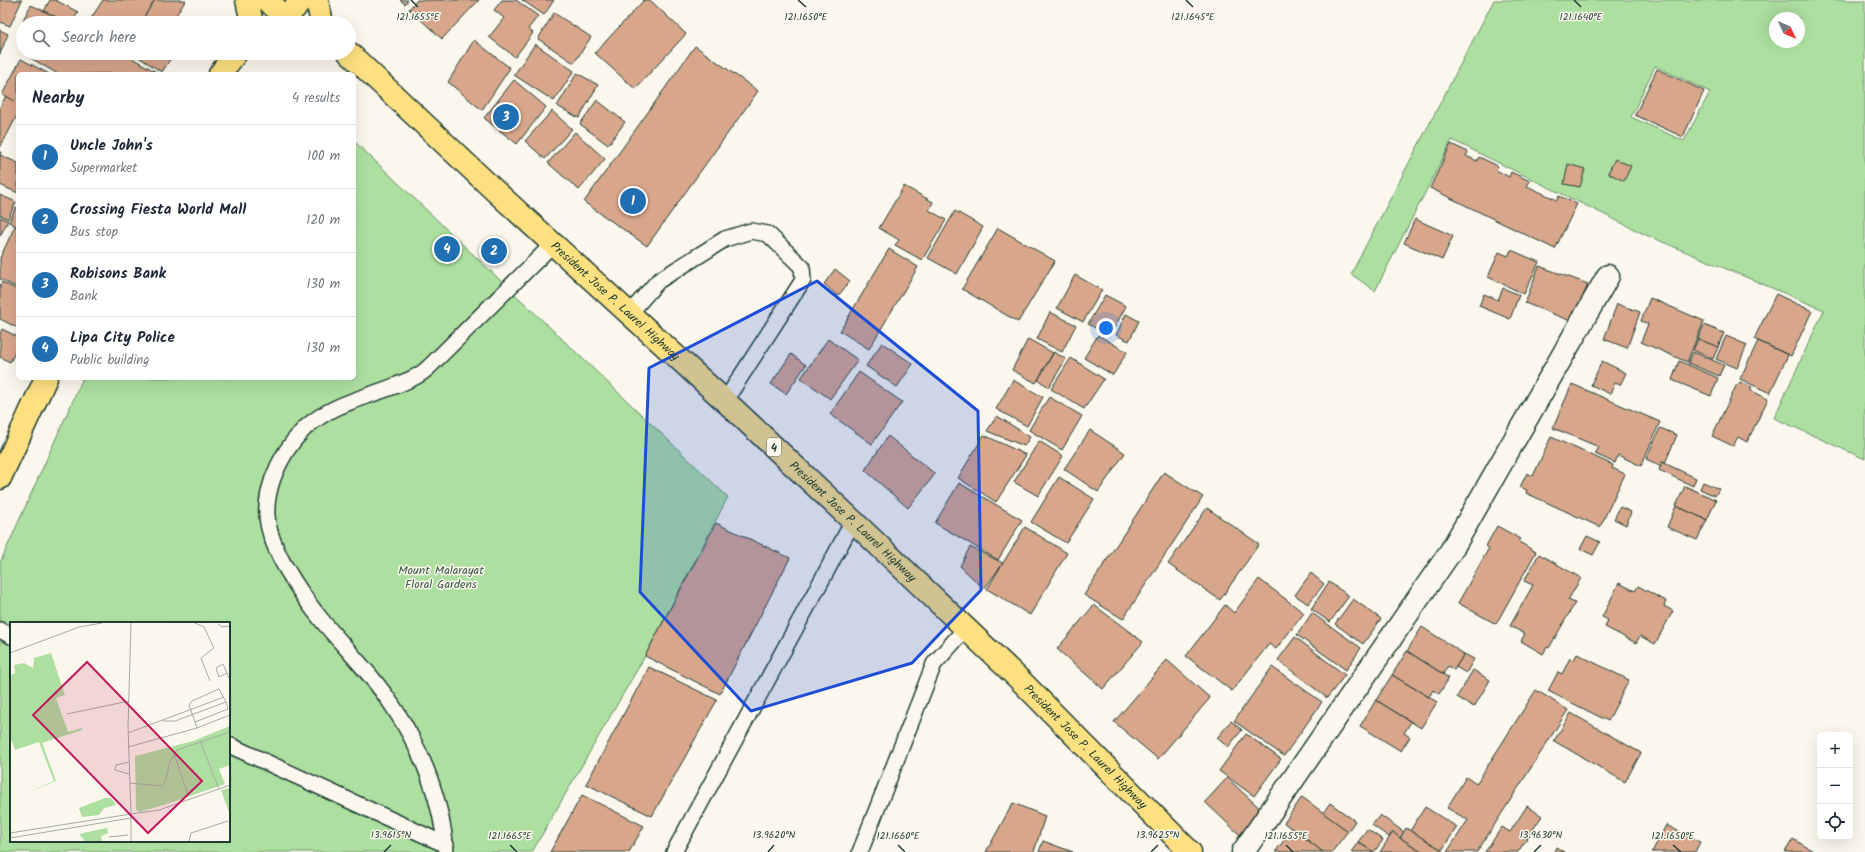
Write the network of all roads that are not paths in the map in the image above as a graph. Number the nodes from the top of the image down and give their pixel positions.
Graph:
1 (247, 0) edge
2 (268, 0) edge
3 (302, 0) edge
4 (317, 0) edge
5 (250, 16) edge
6 (283, 16) edge
7 (291, 16) edge
8 (320, 16) edge
9 (231, 60) edge
10 (356, 60) edge
11 (222, 72) edge
12 (553, 244) junction
13 (1608, 276) dead end
14 (629, 314) junction
15 (45, 380) edge
16 (725, 401) junction
17 (0, 478) edge
18 (853, 521) junction
19 (965, 629) junction
20 (0, 630) edge
21 (10, 635) edge
22 (230, 745) edge
23 (446, 848) edge
24 (674, 852) edge
25 (860, 852) edge
26 (1190, 852) edge
27 (1243, 852) edge

1 - 5 main road
2 - 6 main road
3 - 7 main road
4 - 8 main road
9 - 11 main road
10 - 12 main road, President Jose P. Laurel Highway / 4
12 - 14 main road, President Jose P. Laurel Highway / 4
12 - 23 lane
13 - 27 street
14 - 16 main road, President Jose P. Laurel Highway / 4
14 - 16 lane
15 - 17 main road
16 - 18 main road, President Jose P. Laurel Highway / 4
18 - 19 main road, President Jose P. Laurel Highway / 4
18 - 24 lane
19 - 25 lane
19 - 26 main road, President Jose P. Laurel Highway / 4
20 - 21 lane
22 - 23 lane

